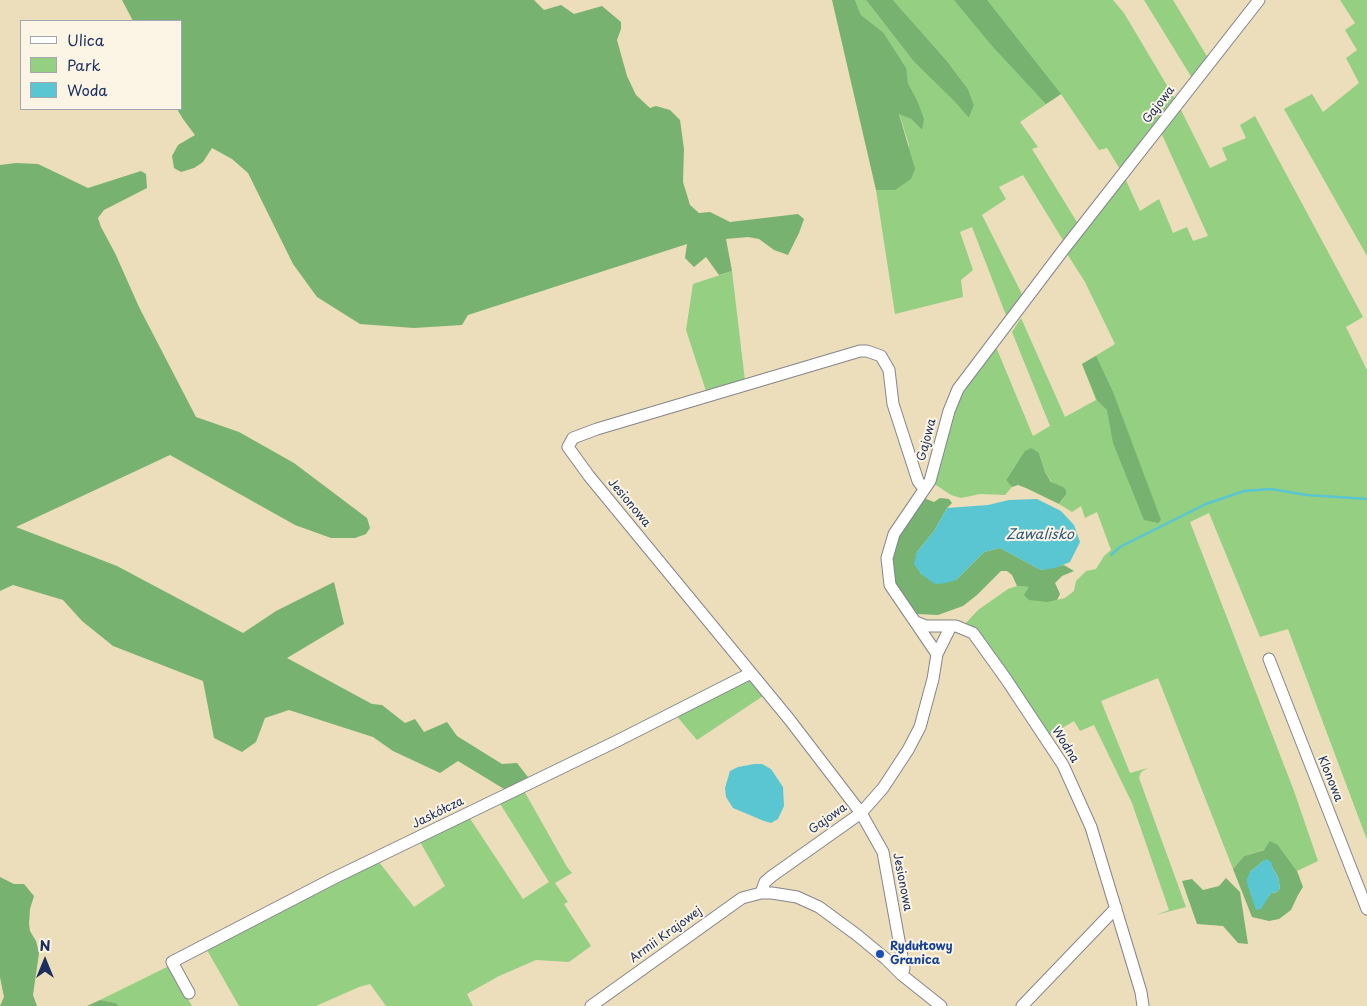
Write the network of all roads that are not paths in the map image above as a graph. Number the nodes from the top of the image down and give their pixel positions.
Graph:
1 (1259, 0) edge
2 (924, 489) junction
3 (916, 622) junction
4 (950, 626) junction
5 (938, 654) junction
6 (1268, 659) dead end
7 (750, 674) junction
8 (861, 813) junction
9 (762, 893) junction
10 (1116, 908) junction
11 (1367, 909) edge
12 (902, 975) junction
13 (189, 993) dead end
14 (591, 1006) edge
15 (941, 1006) edge
16 (1022, 1006) edge
17 (1143, 1006) edge

1 - 2 street, Gajowa
2 - 3 street, Gajowa
2 - 7 street, Jesionowa
3 - 4 street, Wodna
3 - 5 street, Gajowa
4 - 5 street
4 - 10 street, Wodna
5 - 8 street, Gajowa
6 - 11 street, Klonowa
7 - 8 street, Jesionowa
7 - 13 street, Jaskółcza
8 - 9 street, Gajowa
8 - 12 street, Jesionowa
9 - 12 street
9 - 14 street, Armii Krajowej
10 - 16 street
10 - 17 street, Wodna
12 - 15 street

